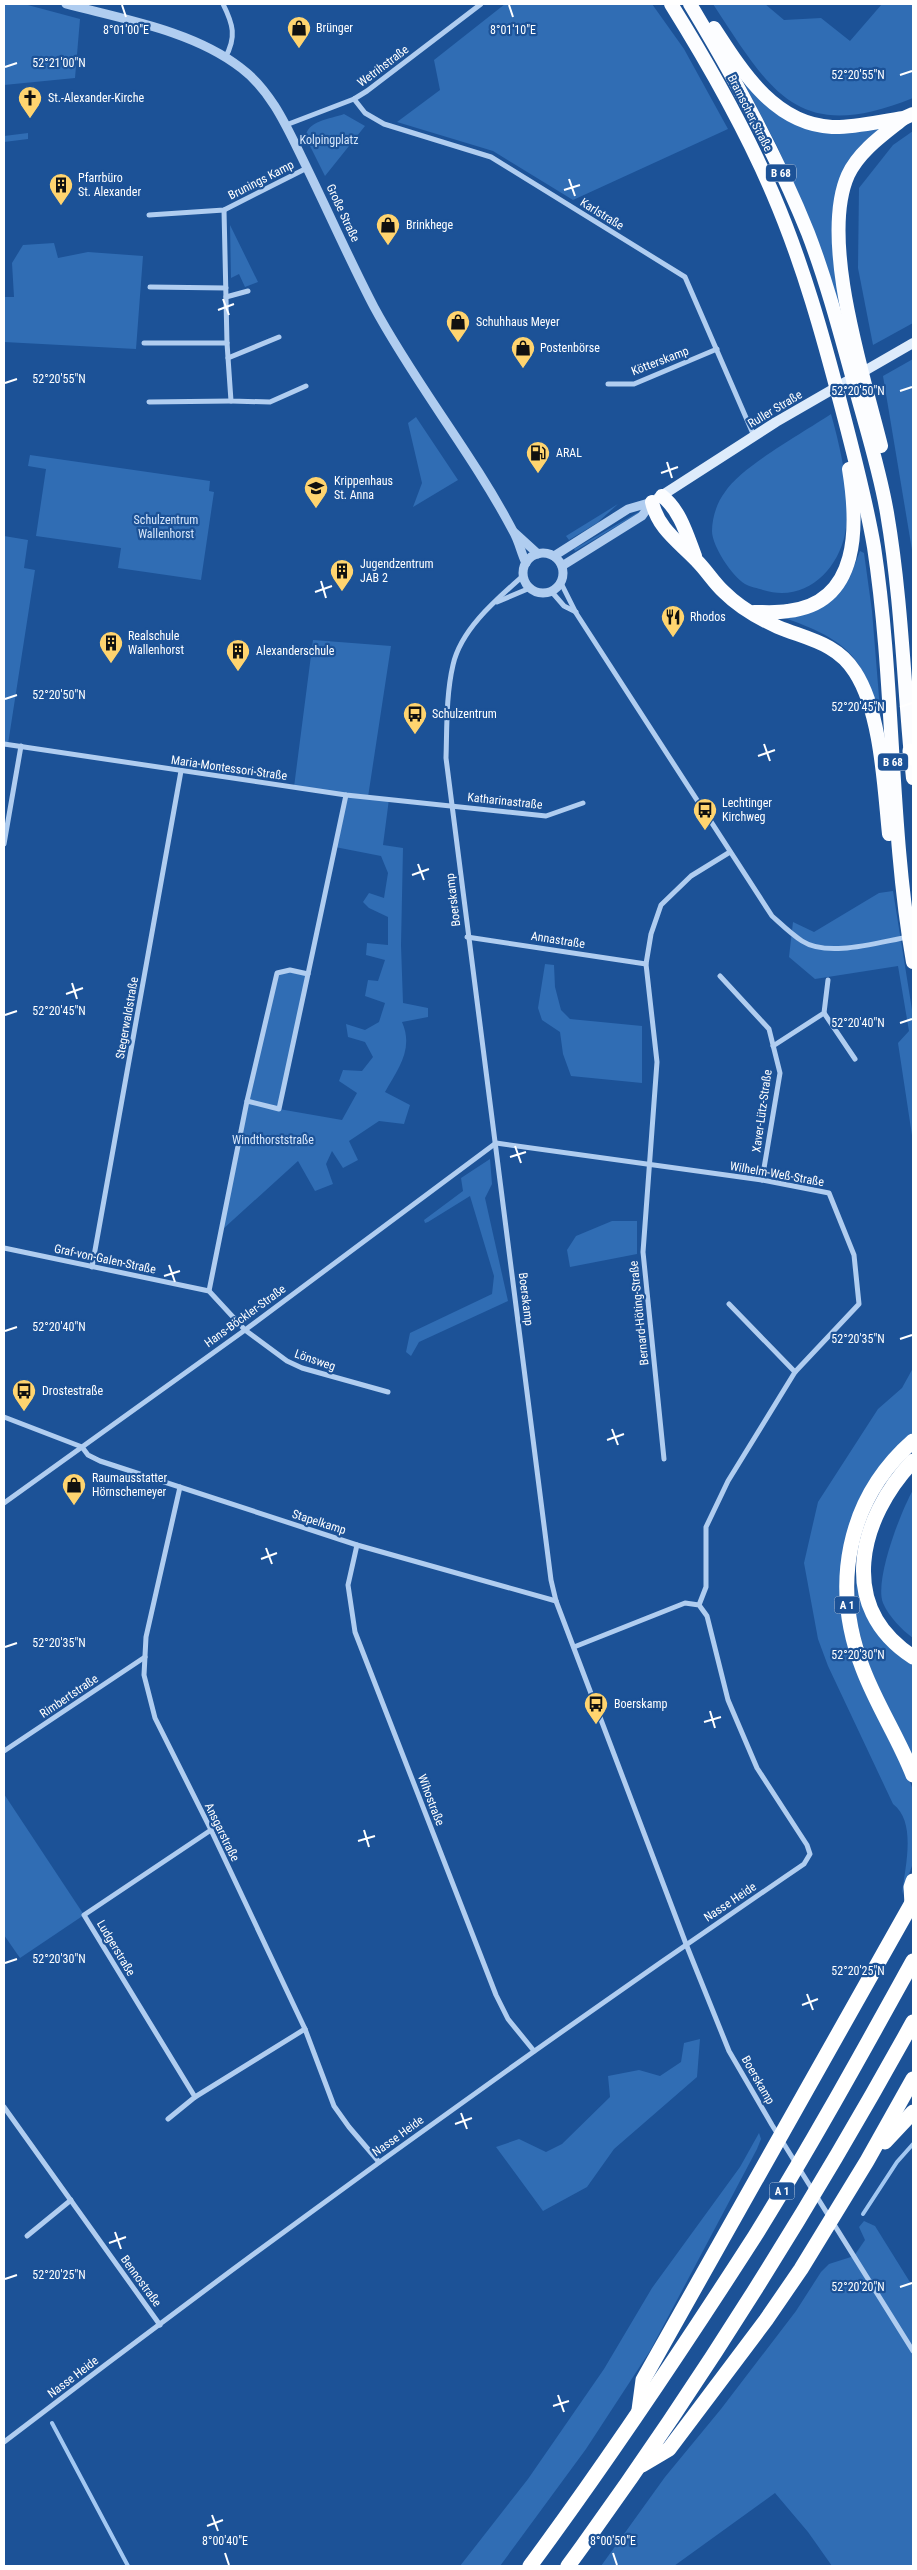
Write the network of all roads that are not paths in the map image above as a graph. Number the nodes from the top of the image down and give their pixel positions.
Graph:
1 (66, 4) edge
2 (222, 4) edge
3 (481, 4) edge
4 (671, 4) edge
5 (690, 4) edge
6 (699, 4) edge
7 (225, 58) junction
8 (354, 99) junction
9 (908, 116) edge
10 (286, 125) junction
11 (307, 168) junction
12 (224, 210) junction
13 (149, 215) dead end
14 (150, 287) dead end
15 (226, 288) junction
16 (248, 291) dead end
17 (226, 297) junction
18 (279, 337) dead end
19 (144, 343) dead end
20 (226, 343) junction
21 (849, 343) junction
22 (913, 343) edge
23 (717, 349) junction
24 (228, 358) junction
25 (608, 384) dead end
26 (306, 386) dead end
27 (231, 401) junction
28 (149, 402) dead end
29 (754, 436) junction
30 (852, 446) junction
31 (657, 499) junction
32 (515, 533) junction
33 (538, 554) junction
34 (554, 556) junction
35 (697, 561) junction
36 (526, 563) junction
37 (562, 566) junction
38 (524, 575) junction
39 (561, 583) junction
40 (530, 588) junction
41 (551, 591) junction
42 (496, 602) junction
43 (751, 612) junction
44 (576, 613) junction
45 (4, 744) edge
46 (21, 746) junction
47 (912, 754) edge
48 (181, 771) junction
49 (913, 778) edge
50 (346, 795) junction
51 (584, 803) dead end
52 (451, 805) junction
53 (4, 844) edge
54 (730, 852) junction
55 (908, 930) edge
56 (468, 937) junction
57 (913, 962) edge
58 (646, 964) junction
59 (308, 974) junction
60 (720, 976) dead end
61 (828, 980) dead end
62 (824, 1013) junction
63 (773, 1046) junction
64 (855, 1059) dead end
65 (247, 1101) junction
66 (496, 1143) junction
67 (648, 1164) junction
68 (762, 1180) junction
69 (4, 1248) edge
70 (92, 1267) junction
71 (209, 1291) junction
72 (729, 1304) dead end
73 (244, 1330) junction
74 (795, 1372) junction
75 (388, 1392) dead end
76 (4, 1417) edge
77 (913, 1441) edge
78 (82, 1447) junction
79 (664, 1459) dead end
80 (913, 1461) edge
81 (180, 1487) junction
82 (4, 1503) edge
83 (357, 1545) junction
84 (556, 1601) junction
85 (699, 1605) junction
86 (574, 1647) junction
87 (145, 1657) junction
88 (913, 1657) edge
89 (4, 1751) edge
90 (913, 1776) edge
91 (211, 1830) junction
92 (913, 1881) edge
93 (912, 1902) edge
94 (686, 1944) junction
95 (913, 1961) edge
96 (913, 2022) edge
97 (304, 2029) junction
98 (534, 2051) junction
99 (913, 2079) edge
100 (195, 2097) junction
101 (4, 2107) edge
102 (913, 2112) edge
103 (168, 2120) dead end
104 (867, 2161) junction
105 (378, 2162) junction
106 (71, 2200) junction
107 (27, 2236) dead end
108 (160, 2325) junction
109 (913, 2351) edge
110 (639, 2414) junction
111 (4, 2442) edge
112 (638, 2467) junction
113 (530, 2566) edge
114 (568, 2566) edge

1 - 7 street, Große Straße
2 - 7 street
3 - 8 street, Wetrihstraße
4 - 30 highway, Bramscher Straße / B 68
5 - 21 highway, Bramscher Straße / B 68
6 - 9 highway
7 - 10 street, Große Straße
8 - 10 street, Wetrihstraße
8 - 23 street, Karlstraße
9 - 21 highway
10 - 11 street, Große Straße
11 - 12 street, Brunings Kamp
11 - 32 street, Große Straße
12 - 13 street, Brunings Kamp
12 - 15 street, Brunings Kamp
14 - 15 street
15 - 17 street, Brunings Kamp
16 - 17 street
17 - 20 street, Brunings Kamp
18 - 24 street
19 - 20 street
20 - 24 street, Brunings Kamp
21 - 47 highway, B 68
22 - 29 main road, Ruller Straße
23 - 25 street, Kötterskamp
23 - 29 street, Karlstraße
24 - 27 street, Brunings Kamp
26 - 27 street
27 - 28 street
29 - 31 main road, Ruller Straße
30 - 43 highway
30 - 55 highway, B 68
31 - 34 street, Ruller Straße
31 - 35 highway
31 - 35 highway
31 - 37 street, Ruller Straße
32 - 33 street, Große Straße
32 - 36 street, Große Straße
33 - 34 street
33 - 36 street
34 - 37 street
35 - 43 highway
36 - 38 street
37 - 39 street
38 - 40 street
38 - 42 street, Boerskamp
39 - 41 street
39 - 44 street
40 - 41 street
40 - 42 street, Boerskamp
41 - 44 street
42 - 52 street, Boerskamp
43 - 55 highway
44 - 54 street
45 - 46 street, Maria-Montessori-Straße
46 - 48 street, Maria-Montessori-Straße
46 - 53 street
47 - 49 highway, B 68
48 - 50 street, Maria-Montessori-Straße
48 - 70 street, Stegerwaldstraße
50 - 52 street, Maria-Montessori-Straße
50 - 59 street
51 - 52 street, Katharinastraße
52 - 56 street, Boerskamp
54 - 55 street
54 - 58 street, Bernard-Höting-Straße
55 - 57 highway, B 68
56 - 58 street, Annastraße
56 - 66 street, Boerskamp
58 - 67 street, Bernard-Höting-Straße
59 - 65 street
59 - 65 street
60 - 63 street, Xaver-Lütz-Straße
61 - 62 street
62 - 63 street
62 - 64 street
63 - 68 street, Xaver-Lütz-Straße
65 - 71 street
66 - 67 street, Wilhelm-Weß-Straße
66 - 73 street, Hans-Böckler-Straße
66 - 84 street, Boerskamp
67 - 68 street, Wilhelm-Weß-Straße
67 - 79 street, Bernard-Höting-Straße
68 - 74 street, Wilhelm-Weß-Straße
69 - 70 street, Graf-von-Galen-Straße
70 - 71 street, Graf-von-Galen-Straße
71 - 73 street
72 - 74 street
73 - 75 street, Lönsweg
73 - 78 street, Hans-Böckler-Straße
74 - 85 street, Wilhelm-Weß-Straße
76 - 78 street
77 - 90 highway, A 1
78 - 81 street, Stapelkamp
78 - 82 street, Hans-Böckler-Straße
80 - 88 highway
81 - 83 street, Stapelkamp
81 - 87 street, Ansgarstraße
83 - 84 street, Stapelkamp
83 - 98 street, Wihostraße
84 - 86 street, Boerskamp
85 - 86 street
85 - 94 street, Nasse Heide
86 - 94 street, Boerskamp
87 - 89 street, Rimbertstraße
87 - 91 street, Ansgarstraße
91 - 97 street, Ansgarstraße
91 - 100 street, Ludgerstraße
92 - 93 highway
93 - 110 highway
94 - 98 street, Nasse Heide
94 - 109 street, Boerskamp
95 - 110 highway, A 1
96 - 112 highway, A 1
97 - 100 street
97 - 105 street, Ansgarstraße
98 - 105 street, Nasse Heide
99 - 104 highway
100 - 103 street
101 - 106 street, Bennostraße
102 - 104 highway
104 - 112 highway
105 - 108 street, Nasse Heide
106 - 107 street
106 - 108 street, Bennostraße
108 - 111 street, Nasse Heide
110 - 113 highway, A 1
112 - 114 highway, A 1

